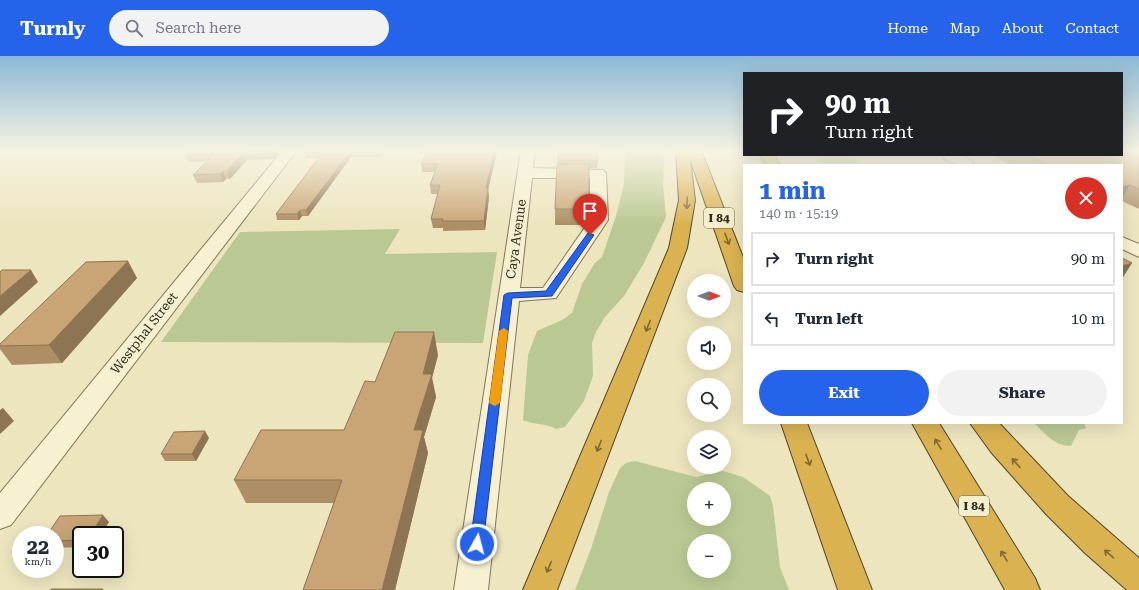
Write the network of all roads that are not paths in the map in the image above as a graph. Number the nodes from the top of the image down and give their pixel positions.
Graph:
1 (270, 175) edge
2 (524, 175) edge
3 (598, 175) edge
4 (685, 175) edge
5 (703, 175) edge
6 (1123, 243) edge
7 (1139, 251) edge
8 (743, 283) edge
9 (508, 295) junction
10 (794, 424) edge
11 (926, 424) edge
12 (984, 424) edge
13 (0, 516) edge
14 (1139, 579) edge
15 (471, 590) edge
16 (540, 590) edge
17 (855, 590) edge
18 (1023, 590) edge

1 - 13 street, Westphal Street
2 - 9 street, Caya Avenue
3 - 9 street
4 -> 16 highway
5 -> 8 highway, I 84
6 - 7 street
9 - 15 street, Caya Avenue
10 -> 17 highway
18 -> 11 highway, I 84
14 -> 12 highway

